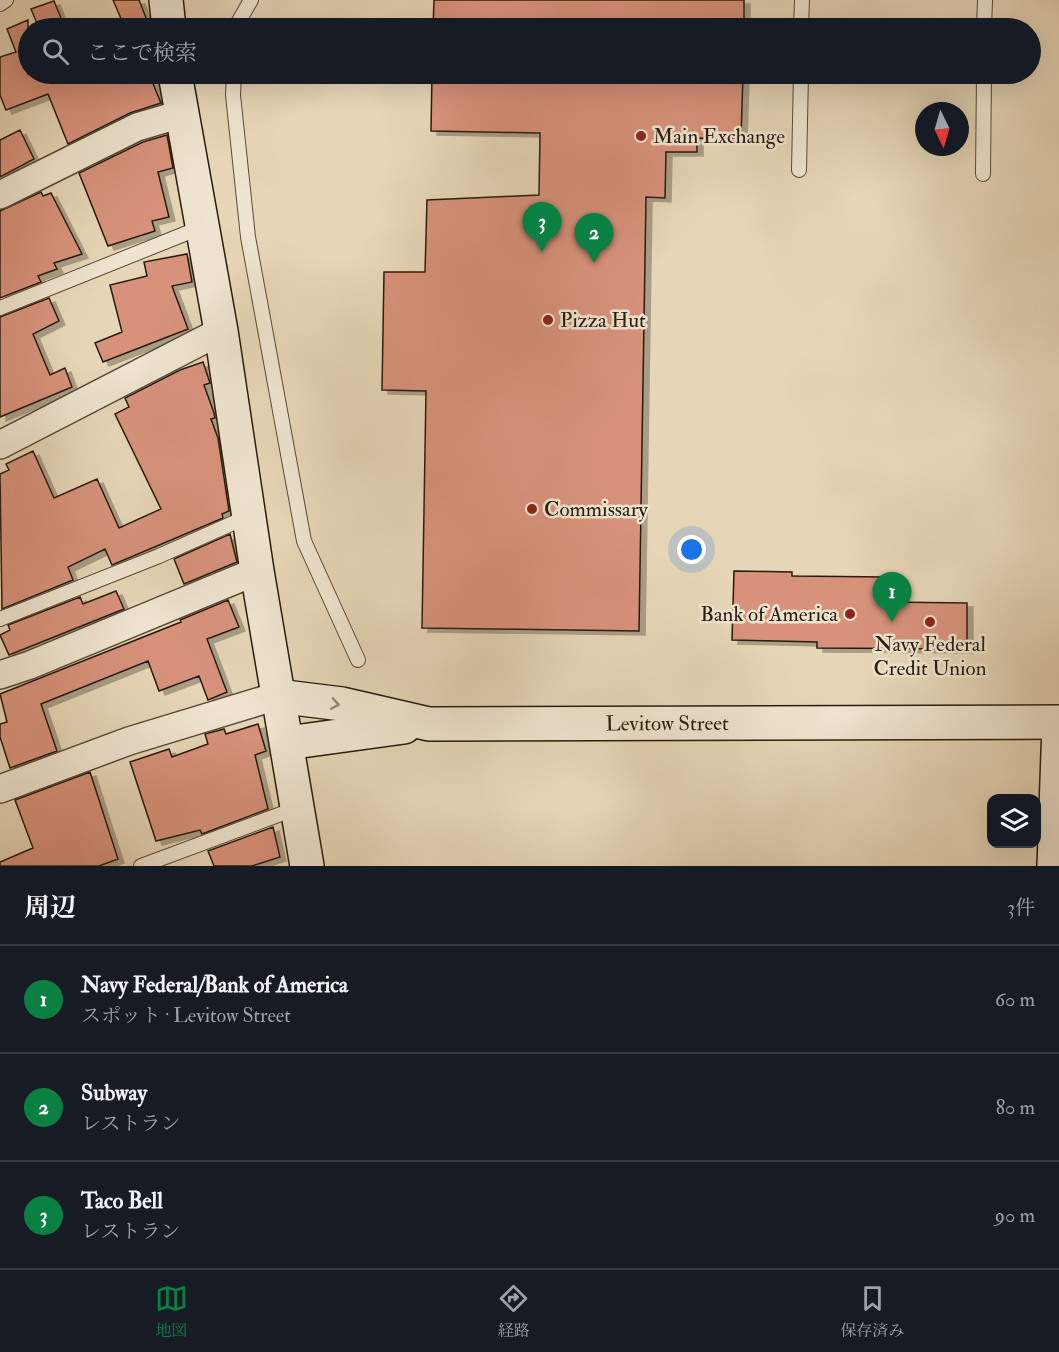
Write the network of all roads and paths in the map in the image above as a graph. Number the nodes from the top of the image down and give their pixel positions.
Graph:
1 (6, 0) edge
2 (166, 0) edge
3 (250, 0) edge
4 (802, 0) edge
5 (985, 0) edge
6 (0, 4) edge
7 (168, 18) edge
8 (240, 18) edge
9 (801, 18) edge
10 (984, 18) edge
11 (176, 84) edge
12 (234, 84) edge
13 (801, 84) edge
14 (984, 84) edge
15 (181, 114) junction
16 (800, 170) dead end
17 (983, 174) dead end
18 (0, 195) edge
19 (202, 227) junction
20 (0, 308) edge
21 (221, 331) junction
22 (0, 445) edge
23 (249, 516) junction
24 (257, 571) junction
25 (0, 619) edge
26 (358, 660) dead end
27 (0, 675) edge
28 (277, 696) junction
29 (1059, 723) edge
30 (429, 724) junction
31 (287, 743) junction
32 (0, 789) edge
33 (297, 807) junction
34 (141, 866) edge
35 (307, 866) edge
36 (1053, 866) edge

1 - 6 lane
2 - 7 street
3 - 8 lane
4 - 9 lane
5 - 10 lane
11 - 15 street
12 - 26 lane
13 - 16 lane
14 - 17 lane
15 - 18 street
15 - 19 street
19 - 20 lane
19 - 21 street
21 - 22 street
21 - 23 street
23 - 24 street
23 - 25 lane
24 - 27 street
24 - 28 street
28 -> 30 street, Levitow Street
28 - 31 street
28 - 32 street
29 - 30 street, Levitow Street
29 - 36 street
30 - 31 street
31 - 33 street
33 - 34 lane
33 - 35 street

